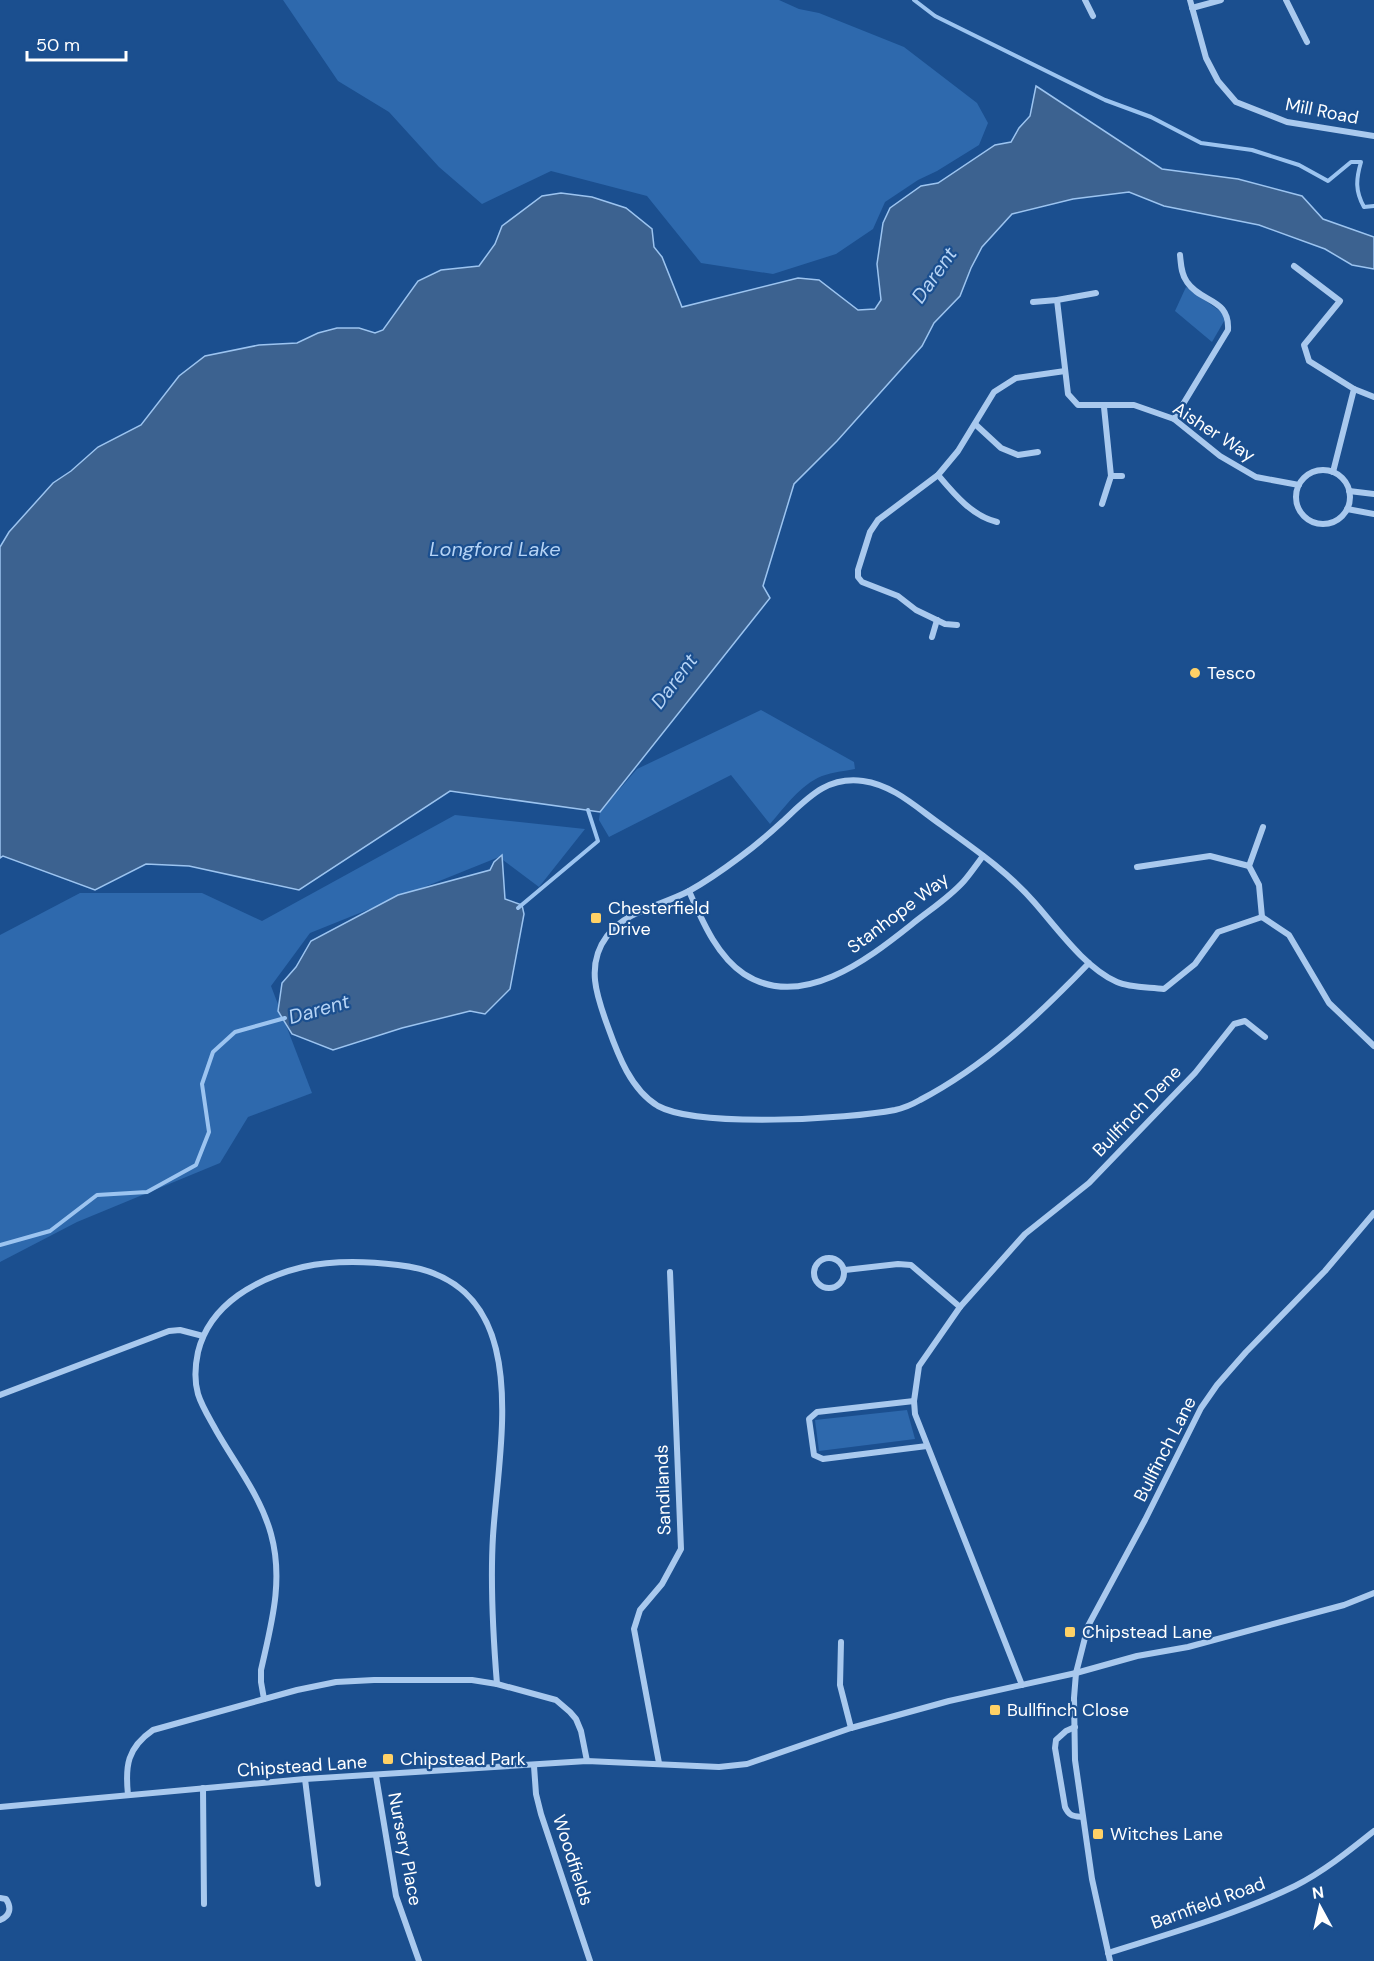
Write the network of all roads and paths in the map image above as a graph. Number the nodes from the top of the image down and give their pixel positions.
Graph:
1 (1085, 0) edge
2 (1190, 0) edge
3 (1221, 0) edge
4 (1286, 0) edge
5 (1192, 8) junction
6 (1093, 16) dead end
7 (1307, 42) dead end
8 (1374, 136) edge
9 (1180, 255) dead end
10 (1294, 266) dead end
11 (1096, 293) dead end
12 (1057, 300) junction
13 (1033, 302) dead end
14 (1065, 371) junction
15 (1354, 390) junction
16 (1374, 397) edge
17 (1104, 407) junction
18 (1174, 419) junction
19 (975, 424) junction
20 (1038, 452) dead end
21 (1333, 472) junction
22 (938, 475) junction
23 (1111, 476) junction
24 (1122, 476) dead end
25 (1299, 485) junction
26 (1349, 491) junction
27 (1374, 494) edge
28 (1102, 504) dead end
29 (1347, 509) junction
30 (1374, 514) edge
31 (997, 522) dead end
32 (937, 620) junction
33 (957, 625) dead end
34 (932, 637) dead end
35 (1263, 827) dead end
36 (983, 855) junction
37 (1137, 867) dead end
38 (1249, 867) junction
39 (689, 891) junction
40 (1262, 917) junction
41 (1089, 963) junction
42 (1265, 1037) dead end
43 (1374, 1046) edge
44 (1374, 1213) edge
45 (844, 1270) junction
46 (670, 1272) dead end
47 (960, 1307) junction
48 (203, 1336) junction
49 (0, 1395) edge
50 (914, 1401) junction
51 (927, 1446) junction
52 (1374, 1593) edge
53 (841, 1642) dead end
54 (1076, 1673) junction
55 (497, 1684) junction
56 (1022, 1685) junction
57 (264, 1699) junction
58 (1075, 1727) junction
59 (851, 1728) junction
60 (587, 1761) junction
61 (659, 1763) junction
62 (534, 1766) junction
63 (376, 1776) junction
64 (305, 1779) junction
65 (202, 1788) junction
66 (128, 1795) junction
67 (0, 1807) edge
68 (1082, 1817) junction
69 (1374, 1831) edge
70 (318, 1884) dead end
71 (0, 1898) edge
72 (204, 1904) dead end
73 (0, 1920) edge
74 (1108, 1953) junction
75 (417, 1960) edge
76 (590, 1961) edge
77 (1110, 1961) edge

1 - 6 street
2 - 5 street, Mill Road
3 - 5 street
4 - 7 street
5 - 8 street, Mill Road
9 - 18 street
10 - 15 street
11 - 12 street
12 - 13 street
12 - 14 street, Aisher Way
14 - 17 street, Aisher Way
14 - 19 street
15 - 16 street
15 - 21 street
17 - 18 street, Aisher Way
17 - 23 street
18 - 25 street, Aisher Way
19 - 20 street
19 - 22 street
21 - 25 street
21 - 26 street
22 - 31 street
22 - 32 street
23 - 24 street
23 - 28 street
25 - 29 street
26 - 27 street
26 - 29 street
29 - 30 street
32 - 33 street
32 - 34 street
35 - 38 street
36 - 39 street
36 - 39 street, Stanhope Way
36 - 41 street
37 - 38 street
38 - 40 street
39 - 41 street
40 - 41 street
40 - 43 street
42 - 47 street, Bullfinch Dene
44 - 54 street, Bullfinch Lane
45 - 45 street
45 - 47 street
46 - 61 street, Sandilands
47 - 50 street
48 - 49 street
48 - 55 street
48 - 57 street
50 - 51 street
50 - 51 street
51 - 56 street
52 - 54 street, Chipstead Lane
53 - 59 street
54 - 56 street, Chipstead Lane
54 - 58 street
55 - 57 street
55 - 60 street
56 - 59 street, Chipstead Lane
57 - 66 street
58 - 68 street
58 - 68 street
59 - 61 street, Chipstead Lane
60 - 61 street, Chipstead Lane
60 - 62 street, Chipstead Lane
62 - 63 street, Chipstead Lane
62 - 76 street, Woodfields
63 - 64 street, Chipstead Lane
63 - 75 street, Nursery Place
64 - 65 street, Chipstead Lane
64 - 70 street
65 - 66 street, Chipstead Lane
65 - 72 street
66 - 67 street, Chipstead Lane
68 - 74 street
69 - 74 street, Barnfield Road
71 - 73 street
74 - 77 street

